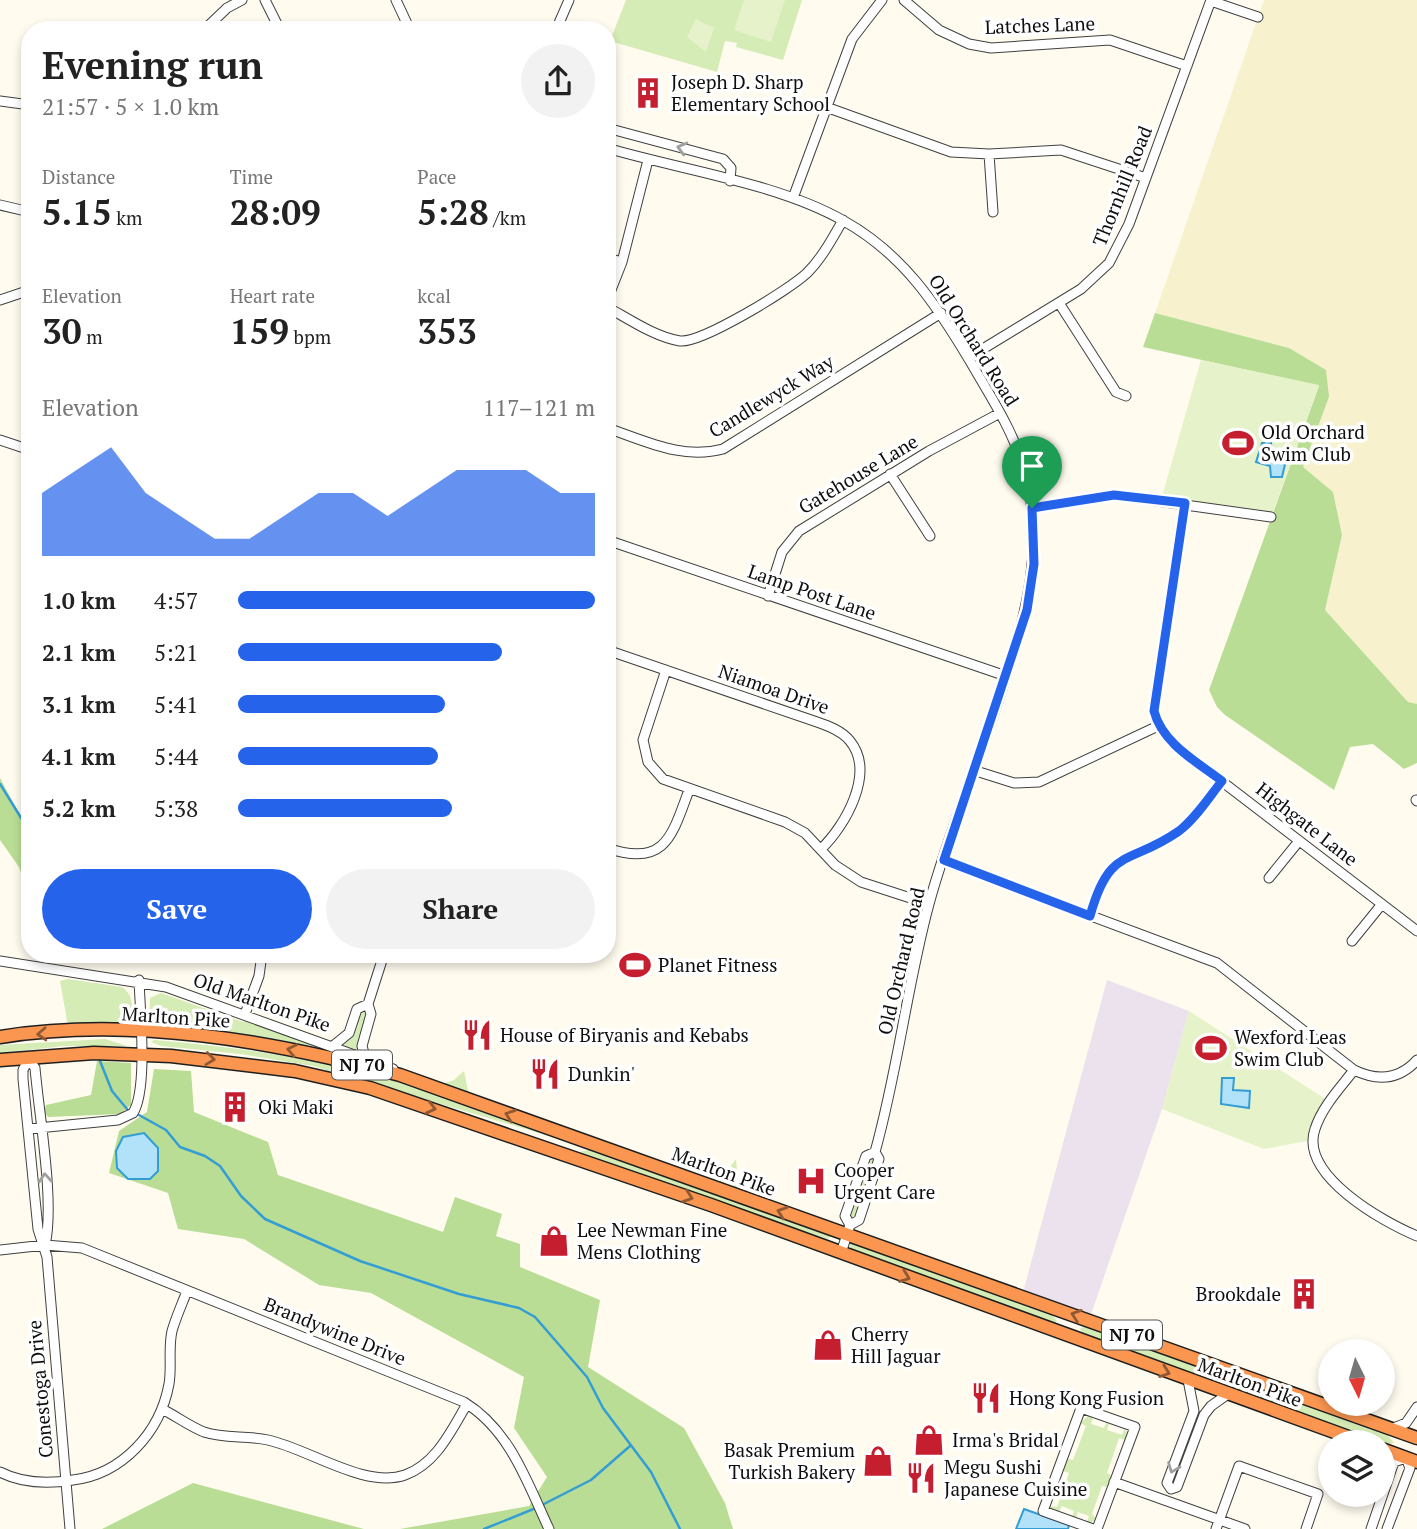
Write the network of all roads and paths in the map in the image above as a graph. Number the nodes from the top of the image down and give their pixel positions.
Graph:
1 (242, 0) edge
2 (265, 0) edge
3 (396, 0) edge
4 (569, 0) edge
5 (882, 0) edge
6 (904, 0) edge
7 (1211, 0) edge
8 (1258, 17) dead end
9 (213, 21) edge
10 (276, 21) edge
11 (406, 21) edge
12 (560, 21) edge
13 (1187, 66) junction
14 (0, 101) edge
15 (21, 104) edge
16 (826, 107) junction
17 (616, 130) edge
18 (616, 151) edge
19 (989, 154) junction
20 (648, 160) junction
21 (1146, 178) junction
22 (730, 181) junction
23 (793, 198) junction
24 (0, 205) edge
25 (21, 210) edge
26 (993, 212) dead end
27 (843, 220) junction
28 (616, 260) edge
29 (622, 262) junction
30 (616, 277) edge
31 (21, 293) edge
32 (0, 300) edge
33 (1059, 303) junction
34 (616, 312) edge
35 (941, 313) junction
36 (968, 358) junction
37 (1126, 396) dead end
38 (1000, 413) junction
39 (616, 431) edge
40 (0, 440) edge
41 (21, 447) edge
42 (890, 474) junction
43 (1185, 503) junction
44 (1032, 508) junction
45 (1271, 517) dead end
46 (930, 536) dead end
47 (616, 543) edge
48 (768, 596) junction
49 (616, 653) edge
50 (666, 670) junction
51 (1006, 676) junction
52 (1158, 726) junction
53 (975, 771) junction
54 (1222, 781) junction
55 (688, 790) junction
56 (1299, 841) junction
57 (821, 849) junction
58 (616, 850) edge
59 (944, 860) junction
60 (1269, 878) dead end
61 (929, 904) junction
62 (1382, 904) junction
63 (1090, 916) junction
64 (1417, 931) edge
65 (1352, 941) dead end
66 (0, 961) edge
67 (261, 963) edge
68 (381, 963) edge
69 (139, 980) junction
70 (368, 1003) junction
71 (245, 1014) junction
72 (141, 1031) junction
73 (0, 1037) edge
74 (333, 1046) junction
75 (142, 1055) junction
76 (365, 1057) junction
77 (28, 1059) junction
78 (0, 1060) edge
79 (1417, 1060) edge
80 (1354, 1070) junction
81 (423, 1083) junction
82 (40, 1128) junction
83 (28, 1129) junction
84 (594, 1145) junction
85 (553, 1149) junction
86 (874, 1152) junction
87 (848, 1230) junction
88 (1417, 1236) edge
89 (45, 1245) junction
90 (0, 1250) edge
91 (841, 1253) junction
92 (187, 1291) junction
93 (1188, 1380) junction
94 (1228, 1394) junction
95 (467, 1404) junction
96 (1417, 1407) edge
97 (162, 1409) junction
98 (1391, 1429) junction
99 (1328, 1430) edge
100 (1417, 1438) edge
101 (1417, 1448) edge
102 (1395, 1454) edge
103 (1412, 1460) edge
104 (0, 1472) edge
105 (65, 1481) junction
106 (1114, 1482) junction
107 (1171, 1489) junction
108 (1167, 1501) junction
109 (1217, 1524) edge
110 (70, 1529) edge
111 (549, 1529) edge
112 (1095, 1529) edge
113 (1245, 1529) edge
114 (1306, 1529) edge
115 (1371, 1529) edge
116 (1387, 1529) edge

1 - 9 street
2 - 10 street
3 - 11 street
4 - 12 street
5 - 16 street
6 - 13 street, Latches Lane
7 - 8 street
7 - 13 street, Thornhill Road
13 - 21 street, Thornhill Road
14 - 15 street
16 - 19 street
16 - 23 street
22 -> 17 street
18 - 20 street, Old Orchard Road
19 - 21 street
19 - 26 street
20 - 22 street, Old Orchard Road
20 - 29 street
21 - 33 street, Thornhill Road
22 - 23 street, Old Orchard Road
23 - 27 street, Old Orchard Road
24 - 25 street
27 - 34 street
27 - 35 street, Old Orchard Road
28 - 29 street
29 - 30 street
31 - 32 street
33 - 36 street, Thornhill Road
33 - 37 street
35 - 36 street, Old Orchard Road
35 - 39 street, Candlewyck Way
36 - 38 street, Old Orchard Road
38 - 42 street, Gatehouse Lane
38 - 44 street, Old Orchard Road
40 - 41 street
42 - 46 street
42 - 48 street, Gatehouse Lane
43 - 44 street
43 - 45 street
43 - 52 street
44 - 51 street, Old Orchard Road
47 - 48 street, Lamp Post Lane
48 - 51 street, Lamp Post Lane
49 - 50 street, Niamoa Drive
50 - 55 street
50 - 57 street, Niamoa Drive
51 - 53 street, Old Orchard Road
52 - 53 street
52 - 54 street, Highgate Lane
53 - 59 street, Old Orchard Road
54 - 56 street, Highgate Lane
54 - 63 street
55 - 57 street
55 - 58 street
56 - 60 street
56 - 62 street, Highgate Lane
57 - 61 street
59 - 61 street, Old Orchard Road
59 - 63 street
61 - 86 street, Old Orchard Road
62 - 64 street, Highgate Lane
62 - 65 street
63 - 80 street
66 - 69 street, Old Marlton Pike
67 - 71 street
68 - 70 street
69 - 71 street, Old Marlton Pike
69 - 72 street
70 - 74 street
70 - 76 street
71 - 74 street, Old Marlton Pike
72 -> 73 highway, Marlton Pike / NJ 70
72 - 75 street
81 -> 72 highway, Marlton Pike / NJ 70
74 - 76 street, Old Marlton Pike
75 - 77 highway, Marlton Pike / NJ 70
75 - 82 street
75 -> 85 highway, Marlton Pike / NJ 70
76 - 81 street, Old Marlton Pike
77 - 78 highway, Marlton Pike / NJ 70
77 - 82 street, Conestoga Drive
77 - 83 street, Conestoga Drive
79 - 80 street
80 - 88 street
84 -> 81 highway, Marlton Pike / NJ 70
82 - 83 street
89 -> 82 street, Conestoga Drive
83 - 89 street, Conestoga Drive
84 - 85 highway
87 -> 84 highway, Marlton Pike / NJ 70
85 -> 91 highway, Marlton Pike / NJ 70
86 - 87 street, Old Orchard Road
86 - 87 street, Old Orchard Road
87 - 91 street, Old Orchard Road
98 -> 87 highway, Marlton Pike / NJ 70
89 - 90 street, Brandywine Drive
89 - 92 street, Brandywine Drive
89 - 105 street, Conestoga Drive
91 -> 93 highway, Marlton Pike / NJ 70
92 - 95 street, Brandywine Drive
92 - 97 street
93 - 94 highway, Marlton Pike / NJ 70
93 -> 107 street
94 - 99 highway, Marlton Pike / NJ 70
94 - 107 street
95 - 97 street
95 - 111 street, Brandywine Drive
96 - 98 street
97 - 105 street
98 - 100 highway, Marlton Pike / NJ 70
101 - 103 highway
102 - 103 highway
103 - 115 street
103 - 116 street
104 - 105 street
105 - 110 street, Conestoga Drive
106 - 108 street
106 - 112 street
106 - 112 street
107 - 108 street
108 - 109 street
109 - 113 street
109 - 114 street

